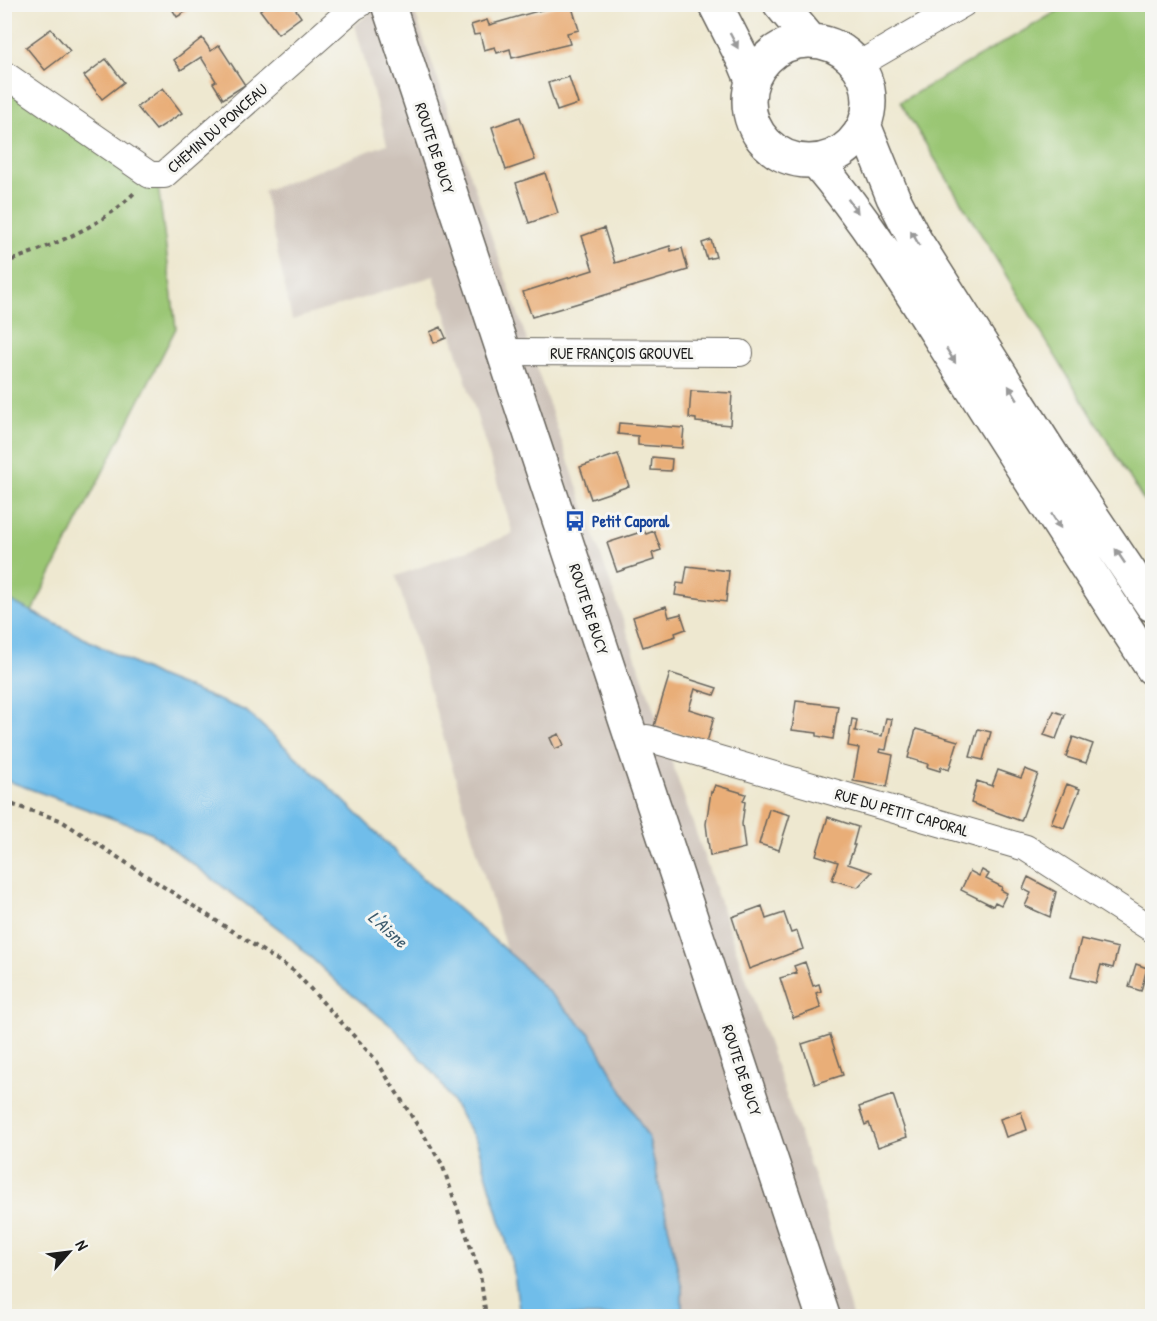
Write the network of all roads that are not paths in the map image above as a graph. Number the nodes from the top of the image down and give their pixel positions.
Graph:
1 (388, 4) edge
2 (715, 4) edge
3 (780, 4) edge
4 (963, 4) edge
5 (356, 5) edge
6 (810, 40) junction
7 (858, 65) junction
8 (4, 74) edge
9 (752, 80) junction
10 (864, 125) junction
11 (816, 161) junction
12 (503, 352) junction
13 (740, 352) dead end
14 (1152, 605) edge
15 (1152, 668) edge
16 (633, 742) junction
17 (1152, 929) edge
18 (823, 1317) edge

1 - 12 main road, ROUTE DE BUCY
2 -> 9 main road
3 - 6 main road
4 - 7 street
5 - 8 street, CHEMIN DU PONCEAU
6 - 7 main road
6 - 9 main road
7 - 10 main road
9 - 11 main road
10 - 11 main road
14 -> 10 main road
11 -> 15 main road
12 - 13 street, RUE FRANÇOIS GROUVEL
12 - 16 main road, ROUTE DE BUCY
16 - 17 street, RUE DU PETIT CAPORAL
16 - 18 main road, ROUTE DE BUCY

